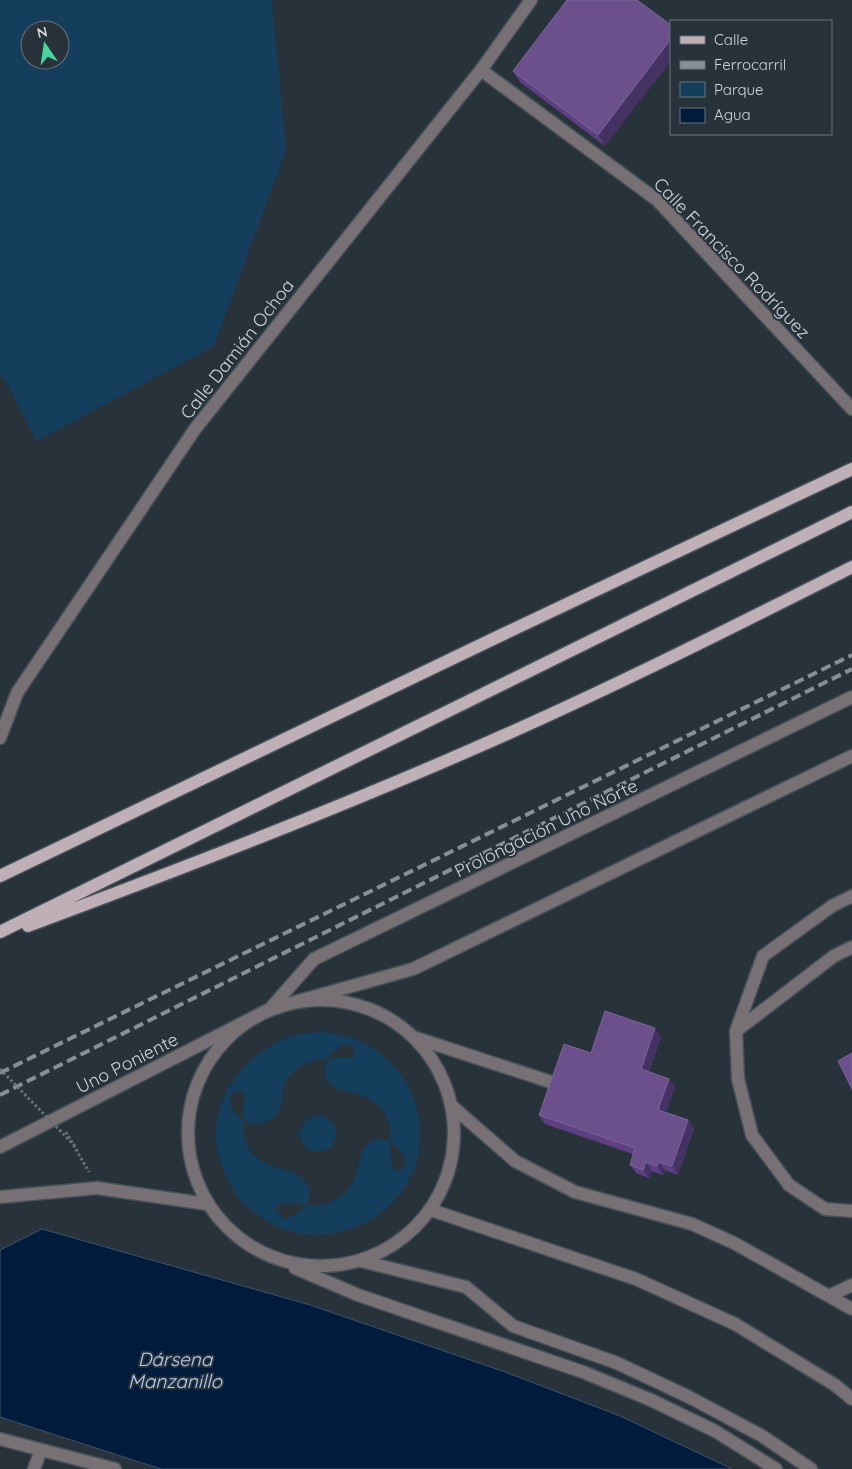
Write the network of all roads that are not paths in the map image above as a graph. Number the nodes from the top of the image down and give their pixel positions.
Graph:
1 (530, 0) edge
2 (481, 70) junction
3 (852, 409) edge
4 (852, 469) edge
5 (852, 512) edge
6 (852, 567) edge
7 (852, 697) edge
8 (0, 738) edge
9 (852, 756) edge
10 (0, 876) edge
11 (852, 896) edge
12 (0, 932) edge
13 (0, 936) edge
14 (852, 947) edge
15 (270, 1009) junction
16 (736, 1031) junction
17 (416, 1038) junction
18 (551, 1082) edge
19 (453, 1107) junction
20 (0, 1147) edge
21 (0, 1197) edge
22 (206, 1204) junction
23 (431, 1210) junction
24 (852, 1211) edge
25 (274, 1259) junction
26 (361, 1261) junction
27 (852, 1285) edge
28 (831, 1295) junction
29 (852, 1308) edge
30 (852, 1399) edge
31 (0, 1439) edge
32 (41, 1450) junction
33 (34, 1469) edge
34 (115, 1469) edge
35 (776, 1469) edge
36 (811, 1469) edge

1 - 2 street, Calle Damián Ochoa
2 - 3 street, Calle Francisco Rodríguez
2 - 8 street, Calle Damián Ochoa
4 - 10 main road
5 - 12 main road
6 - 13 main road
7 - 15 street, Prolongación Uno Norte
9 - 15 street
11 - 16 street
14 - 16 street
15 - 17 street, Uno Poniente
15 - 20 street, Uno Poniente
15 - 22 street, Uno Poniente
16 - 24 street
17 - 18 street
17 - 19 street, Uno Poniente
19 - 23 street, Uno Poniente
19 - 28 street
21 - 22 street
22 - 25 street, Uno Poniente
23 - 26 street, Uno Poniente
23 - 30 street
25 - 26 street, Uno Poniente
25 - 35 street
26 - 36 street
27 - 28 street
28 - 29 street
31 - 32 street
32 - 33 street
32 - 34 street

